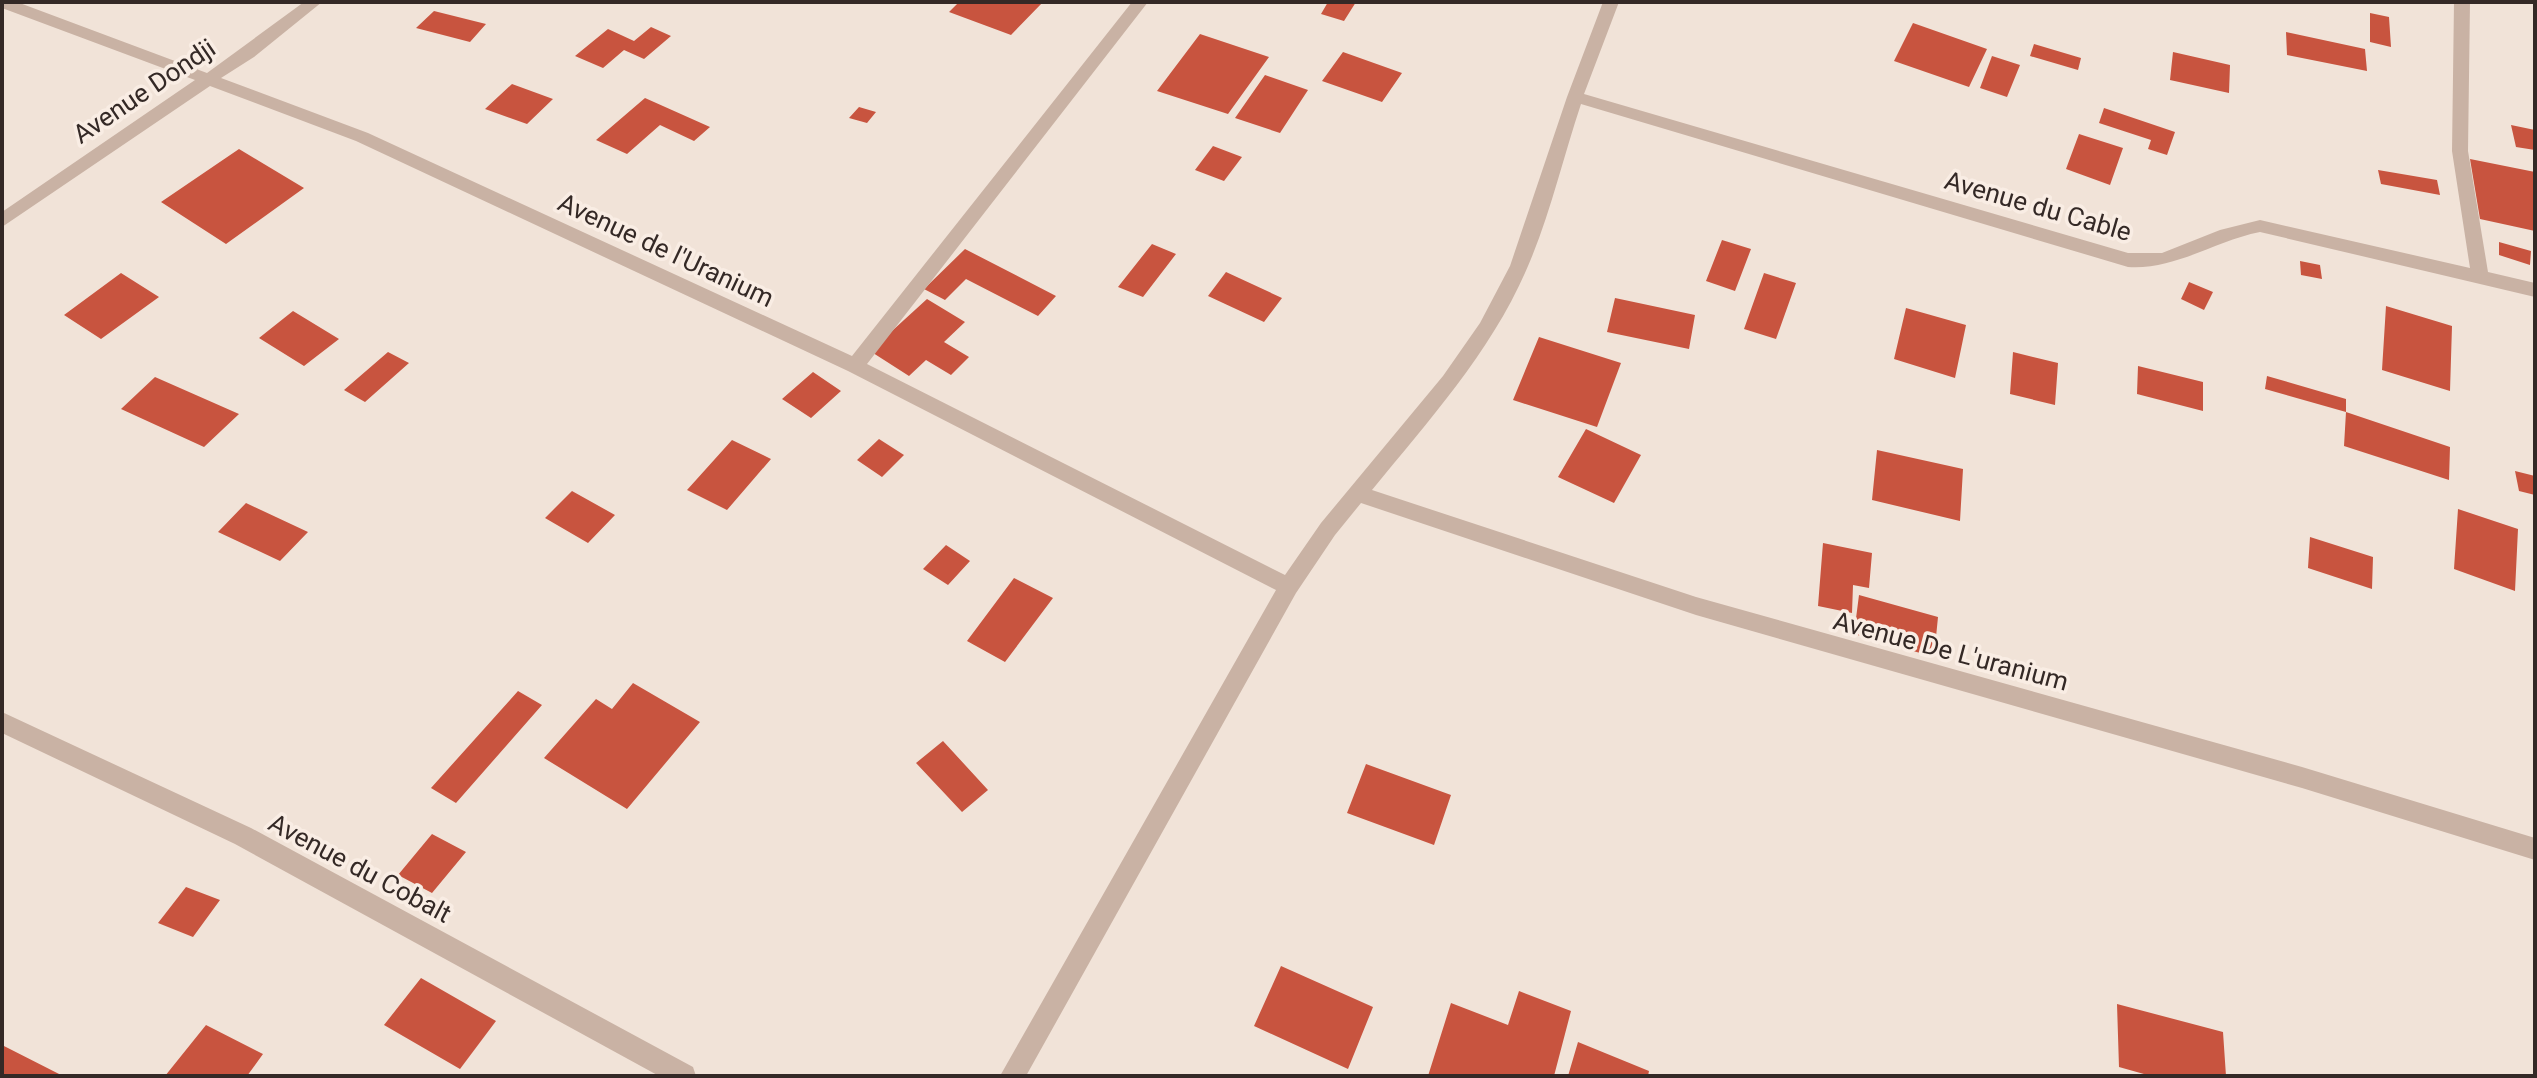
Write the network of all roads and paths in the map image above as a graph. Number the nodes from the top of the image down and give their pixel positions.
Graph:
1 (4, 2) edge
2 (314, 2) edge
3 (1140, 2) edge
4 (1611, 2) edge
5 (2462, 2) edge
6 (207, 80) junction
7 (1575, 97) junction
8 (2, 221) edge
9 (2480, 277) junction
10 (2535, 290) edge
11 (855, 366) junction
12 (1357, 493) junction
13 (1289, 587) junction
14 (2, 722) edge
15 (2535, 849) edge
16 (684, 1076) edge
17 (1012, 1076) edge

1 - 6 street, Avenue de l'Uranium
2 - 6 street, Avenue Dondji
3 - 11 street
4 - 7 street
5 - 9 street
6 - 8 street, Avenue Dondji
6 - 11 street, Avenue de l'Uranium
7 - 9 street, Avenue du Cable
7 - 12 street
9 - 10 street, Avenue du Cable
11 - 13 street, Avenue de l'Uranium
12 - 13 street
12 - 15 street, Avenue De L'uranium
13 - 17 street
14 - 16 street, Avenue du Cobalt

